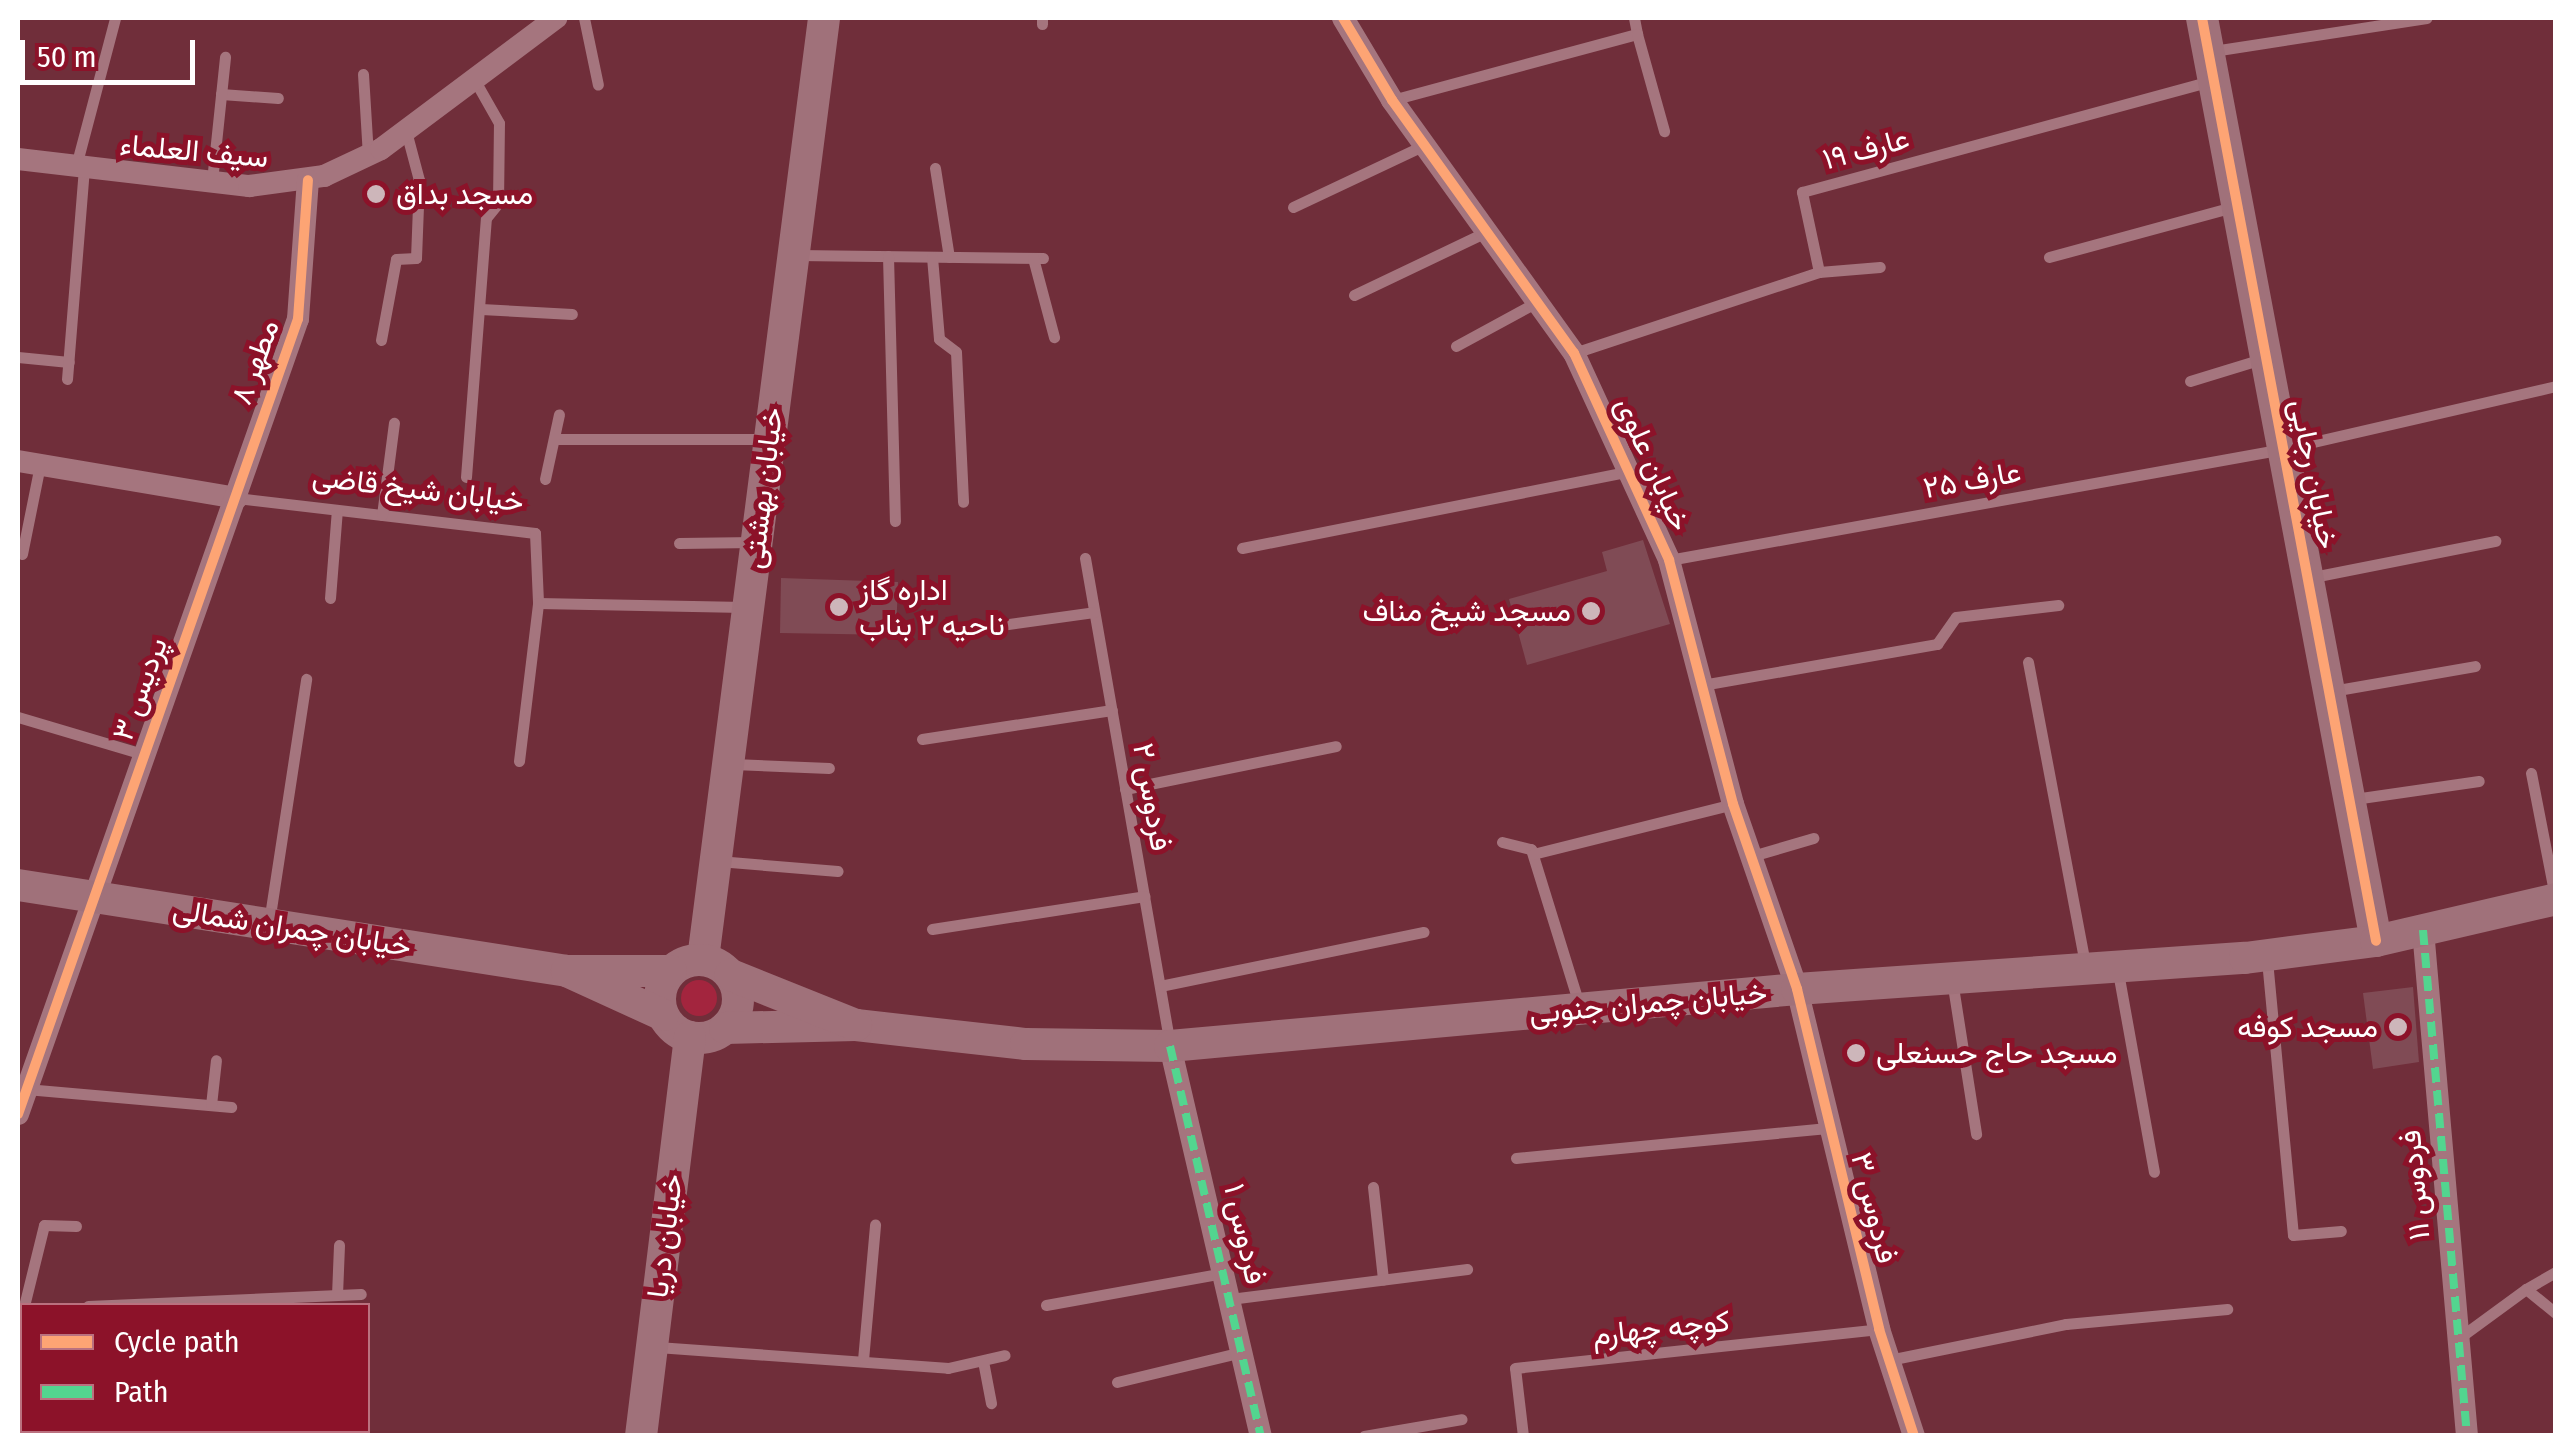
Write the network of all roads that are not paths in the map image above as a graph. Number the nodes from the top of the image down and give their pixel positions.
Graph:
1 (114, 18) edge
2 (556, 18) edge
3 (584, 18) edge
4 (824, 18) edge
5 (1342, 18) edge
6 (1634, 18) edge
7 (2202, 18) edge
8 (2426, 18) edge
9 (1637, 34) junction
10 (225, 57) dead end
11 (2211, 66) junction
12 (363, 74) dead end
13 (474, 79) junction
14 (598, 86) dead end
15 (221, 94) junction
16 (278, 98) dead end
17 (1392, 100) junction
18 (406, 131) junction
19 (1664, 131) dead end
20 (1429, 144) junction
21 (368, 157) junction
22 (18, 159) edge
23 (80, 166) junction
24 (935, 168) dead end
25 (308, 180) junction
26 (212, 182) junction
27 (2238, 206) junction
28 (1293, 207) dead end
29 (1488, 231) junction
30 (793, 254) junction
31 (888, 256) junction
32 (932, 256) junction
33 (948, 257) junction
34 (2049, 257) dead end
35 (1880, 267) dead end
36 (1819, 272) junction
37 (1354, 295) dead end
38 (1537, 302) junction
39 (481, 309) junction
40 (572, 314) dead end
41 (1054, 338) dead end
42 (381, 340) dead end
43 (1456, 346) dead end
44 (1574, 354) junction
45 (18, 357) edge
46 (2266, 358) junction
47 (69, 362) junction
48 (67, 379) dead end
49 (2190, 381) dead end
50 (2556, 386) edge
51 (559, 414) dead end
52 (394, 423) dead end
53 (770, 439) junction
54 (554, 440) junction
55 (2283, 449) junction
56 (28, 463) edge
57 (1631, 471) junction
58 (466, 477) dead end
59 (544, 480) dead end
60 (237, 498) junction
61 (963, 502) dead end
62 (338, 510) junction
63 (382, 515) junction
64 (895, 522) dead end
65 (2495, 541) dead end
66 (756, 542) junction
67 (679, 543) dead end
68 (1242, 548) dead end
69 (22, 554) dead end
70 (1085, 558) dead end
71 (1669, 560) junction
72 (2308, 578) junction
73 (330, 598) dead end
74 (538, 603) junction
75 (2058, 605) dead end
76 (748, 607) junction
77 (1094, 612) junction
78 (965, 630) dead end
79 (2028, 662) dead end
80 (2475, 666) dead end
81 (306, 680) dead end
82 (1702, 685) junction
83 (2330, 692) junction
84 (1112, 710) junction
85 (18, 717) edge
86 (922, 739) dead end
87 (1336, 746) dead end
88 (143, 754) junction
89 (519, 761) dead end
90 (728, 763) junction
91 (829, 768) dead end
92 (2531, 773) dead end
93 (2479, 781) dead end
94 (1126, 789) junction
95 (2350, 800) junction
96 (1733, 804) junction
97 (1813, 838) dead end
98 (1502, 842) dead end
99 (1533, 854) junction
100 (1752, 856) junction
101 (716, 860) junction
102 (838, 871) dead end
103 (18, 885) edge
104 (1144, 896) junction
105 (90, 897) junction
106 (2556, 899) edge
107 (268, 925) junction
108 (932, 928) dead end
109 (2423, 930) junction
110 (1424, 932) dead end
111 (2376, 940) junction
112 (2266, 956) junction
113 (717, 967) junction
114 (2101, 969) junction
115 (567, 971) junction
116 (671, 971) junction
117 (1952, 978) junction
118 (1160, 986) junction
119 (1797, 989) junction
120 (1580, 1008) junction
121 (663, 1015) junction
122 (856, 1025) junction
123 (725, 1028) junction
124 (690, 1037) junction
125 (1170, 1046) junction
126 (216, 1060) dead end
127 (26, 1089) junction
128 (212, 1105) junction
129 (232, 1107) dead end
130 (18, 1114) edge
131 (1828, 1128) junction
132 (1976, 1134) dead end
133 (1516, 1158) dead end
134 (2154, 1172) dead end
135 (1373, 1188) dead end
136 (875, 1225) dead end
137 (76, 1226) dead end
138 (2342, 1230) dead end
139 (339, 1245) dead end
140 (1467, 1269) dead end
141 (2556, 1272) edge
142 (1224, 1273) junction
143 (1383, 1280) junction
144 (2526, 1289) junction
145 (337, 1294) junction
146 (362, 1294) dead end
147 (1230, 1298) junction
148 (22, 1303) edge
149 (150, 1303) edge
150 (1046, 1305) dead end
151 (2227, 1309) dead end
152 (2556, 1313) edge
153 (1879, 1330) junction
154 (2458, 1338) junction
155 (652, 1346) junction
156 (1242, 1352) junction
157 (1005, 1355) dead end
158 (863, 1360) junction
159 (1889, 1360) junction
160 (983, 1361) junction
161 (1117, 1382) dead end
162 (991, 1403) dead end
163 (1462, 1419) dead end
164 (641, 1436) edge
165 (1262, 1436) edge
166 (1364, 1436) edge
167 (1522, 1436) edge
168 (1914, 1436) edge
169 (2467, 1436) edge

1 - 23 lane
2 - 13 street, سیف العلماء
3 - 14 lane
4 - 30 main road, خیابان بهشتی
5 - 17 street, خیابان علوی
6 - 9 lane
7 - 11 main road, خیابان رجایی
8 - 11 lane
9 - 17 lane
9 - 19 lane
10 - 15 lane
11 - 27 main road, خیابان رجایی
11 - 36 lane, عارف ۱۹
12 - 21 lane
13 - 18 street, سیف العلماء
13 - 39 lane
15 - 16 lane
15 - 26 lane
17 - 20 street, خیابان علوی
18 - 21 street, سیف العلماء
18 - 42 lane
20 - 28 lane
20 - 29 street, خیابان علوی
21 - 25 street, سیف العلماء
22 - 23 street, سیف العلماء
23 - 26 street, سیف العلماء
23 - 47 lane
24 - 33 lane
25 - 26 street, سیف العلماء
25 - 60 street, مطهر ۸
27 - 34 lane
27 - 46 main road, خیابان رجایی
29 - 37 lane
29 - 38 street, خیابان علوی
30 - 31 lane
30 - 53 main road, خیابان بهشتی
31 - 32 lane
31 - 64 lane
32 - 33 lane
32 - 61 lane
33 - 41 lane
35 - 36 lane
36 - 44 lane
38 - 43 lane
38 - 44 street, خیابان علوی
39 - 40 lane
39 - 58 lane
44 - 57 street, خیابان علوی
45 - 47 lane
46 - 49 lane
46 - 55 main road, خیابان رجایی
47 - 48 lane
50 - 55 lane, عارف ۲۵
51 - 54 lane
52 - 63 lane
53 - 54 lane
53 - 66 main road, خیابان بهشتی
54 - 59 lane
55 - 71 lane, عارف ۲۵
55 - 72 main road, خیابان رجایی
56 - 60 street, خیابان شیخ قاضی
56 - 69 lane
57 - 68 lane
57 - 71 street, خیابان علوی
60 - 62 lane, خیابان شیخ قاضی
60 - 88 street, پردیس ۳
62 - 63 lane, خیابان شیخ قاضی
62 - 73 lane
63 - 74 lane, خیابان شیخ قاضی
65 - 72 lane
66 - 67 lane
66 - 76 main road, خیابان بهشتی
70 - 77 lane, فردوس ۲
71 - 82 street, خیابان علوی
72 - 83 main road, خیابان رجایی
74 - 76 lane
74 - 89 lane
75 - 82 lane
76 - 90 main road, خیابان بهشتی
77 - 78 lane
77 - 84 lane, فردوس ۲
79 - 114 lane
80 - 83 lane
81 - 107 lane
82 - 96 street, خیابان علوی
83 - 95 main road, خیابان رجایی
84 - 86 lane
84 - 94 lane, فردوس ۲
85 - 88 lane
87 - 94 lane
88 - 105 street, پردیس ۳
90 - 91 lane
90 - 101 main road, خیابان بهشتی
92 - 106 lane
93 - 95 lane
94 - 104 lane, فردوس ۲
95 - 111 main road, خیابان رجایی
96 - 99 lane
96 - 100 street, خیابان علوی
97 - 100 lane
98 - 99 lane
99 - 120 lane
100 - 119 street, خیابان علوی
101 - 102 lane
101 - 113 main road, خیابان بهشتی
103 - 105 main road, خیابان چمران شمالی
104 - 108 lane
104 - 118 lane, فردوس ۲
105 - 107 main road, خیابان چمران شمالی
105 - 127 street, پردیس ۳
106 - 109 main road, خیابان چمران جنوبی
107 - 115 main road, خیابان چمران شمالی
109 - 111 main road, خیابان چمران جنوبی
109 - 154 street, فردوس ۱۱
110 - 118 lane
111 - 112 main road, خیابان چمران جنوبی
112 - 114 main road, خیابان چمران جنوبی
112 - 138 lane
113 - 116 main road
113 - 122 main road, خیابان چمران جنوبی
113 - 123 main road
114 - 117 main road, خیابان چمران جنوبی
114 - 134 lane
115 - 116 main road, خیابان چمران شمالی
115 - 121 main road, خیابان چمران شمالی
116 - 121 main road
117 - 119 main road, خیابان چمران جنوبی
117 - 132 lane
118 - 125 lane, فردوس ۲
119 - 120 main road, خیابان چمران جنوبی
119 - 131 street, فردوس ۳
120 - 125 main road, خیابان چمران جنوبی
121 - 124 main road
122 - 123 main road, خیابان چمران جنوبی
122 - 125 main road, خیابان چمران جنوبی
123 - 124 main road
124 - 155 main road, خیابان دریا
125 - 142 street, فردوس ۱
126 - 128 lane
127 - 128 lane
127 - 130 street, پردیس ۳
128 - 129 lane
131 - 133 lane
131 - 153 street, فردوس ۳
135 - 143 lane
136 - 158 lane
137 - 148 lane
139 - 145 lane
140 - 143 lane
141 - 144 lane
142 - 147 street, فردوس ۱
142 - 150 lane
143 - 147 lane
144 - 152 lane
144 - 154 lane
145 - 146 lane
145 - 149 lane
147 - 156 street, فردوس ۱
151 - 159 lane
153 - 159 street, فردوس ۳
153 - 167 lane, کوچه چهارم
154 - 169 street, فردوس ۱۱
155 - 158 lane
155 - 164 main road, خیابان دریا
156 - 161 lane
156 - 165 street, فردوس ۱
157 - 160 lane
158 - 160 lane
159 - 168 street, فردوس ۳
160 - 162 lane
163 - 166 lane

